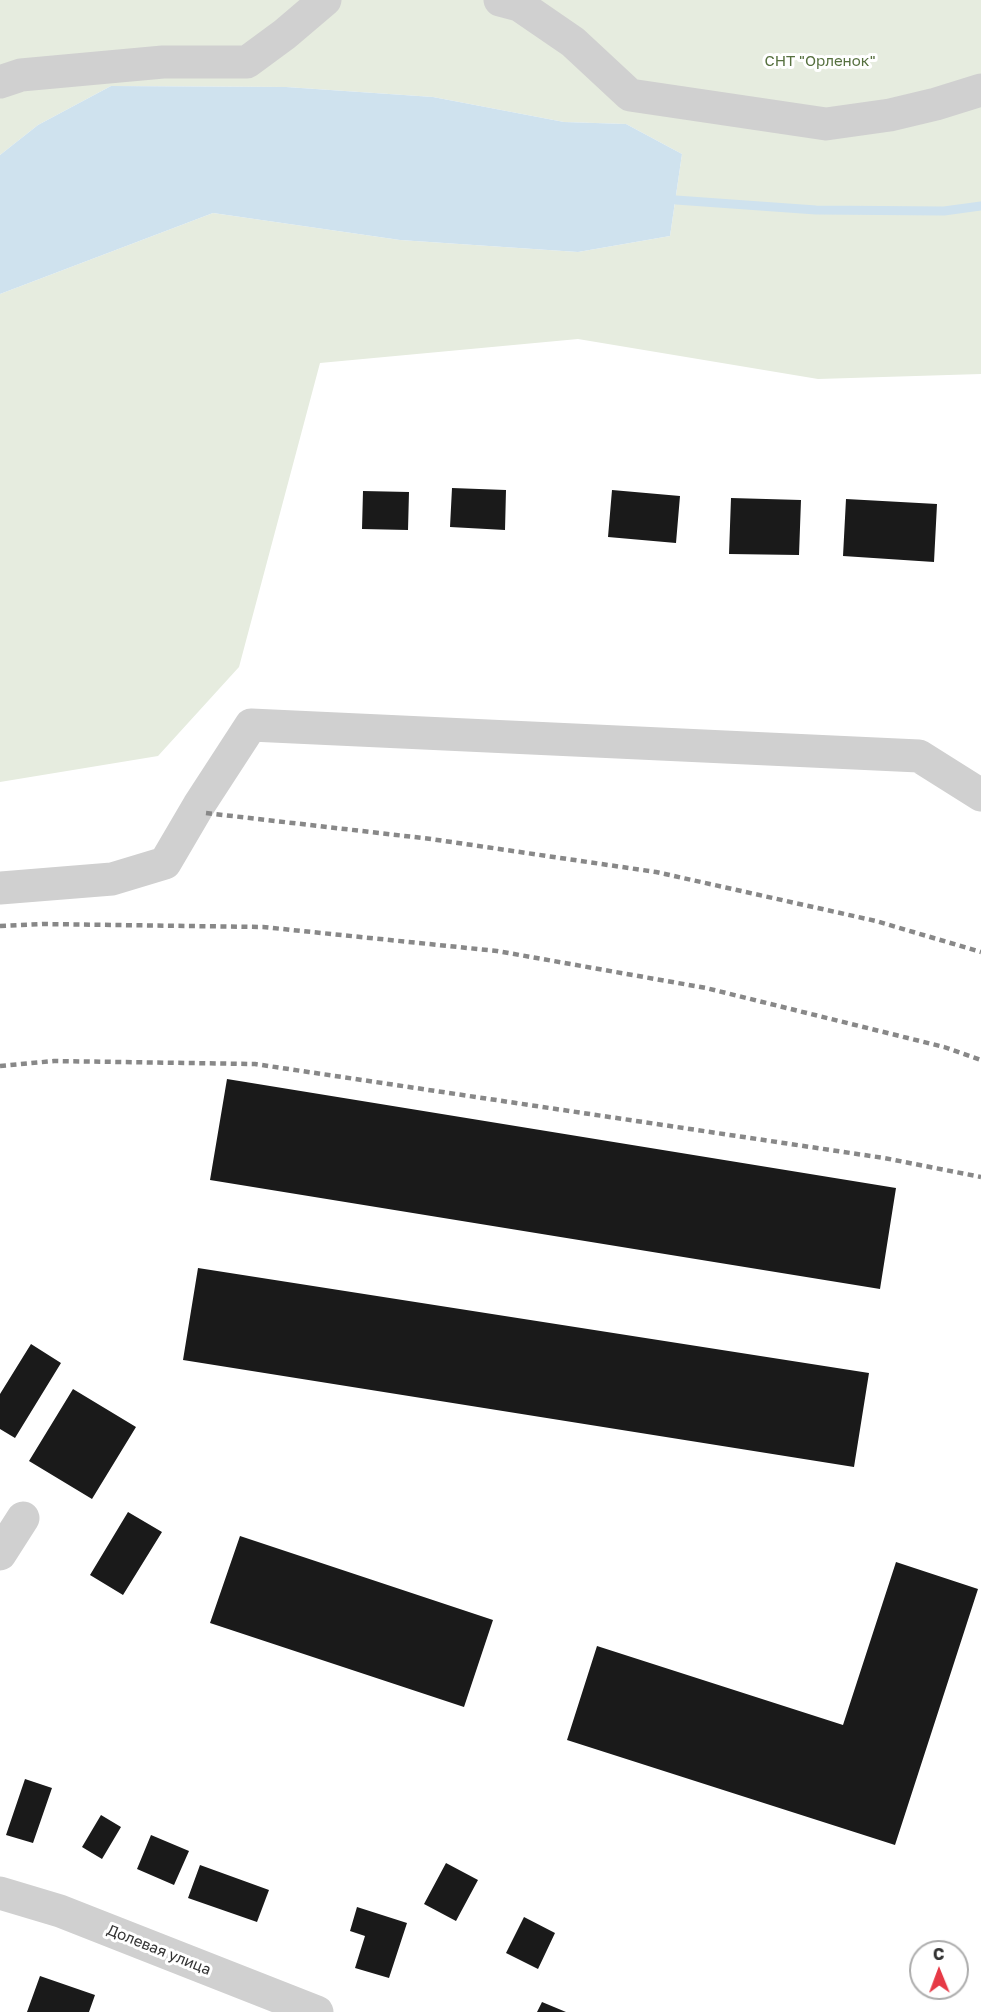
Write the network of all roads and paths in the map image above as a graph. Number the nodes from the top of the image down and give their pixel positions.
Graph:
1 (325, 0) edge
2 (500, 0) edge
3 (0, 82) edge
4 (981, 90) edge
5 (981, 795) edge
6 (0, 888) edge
7 (23, 1518) dead end
8 (0, 1554) edge
9 (0, 1893) edge
10 (316, 2012) edge

1 - 3 street
2 - 4 street
5 - 6 street
7 - 8 street
9 - 10 street, Долевая улица

